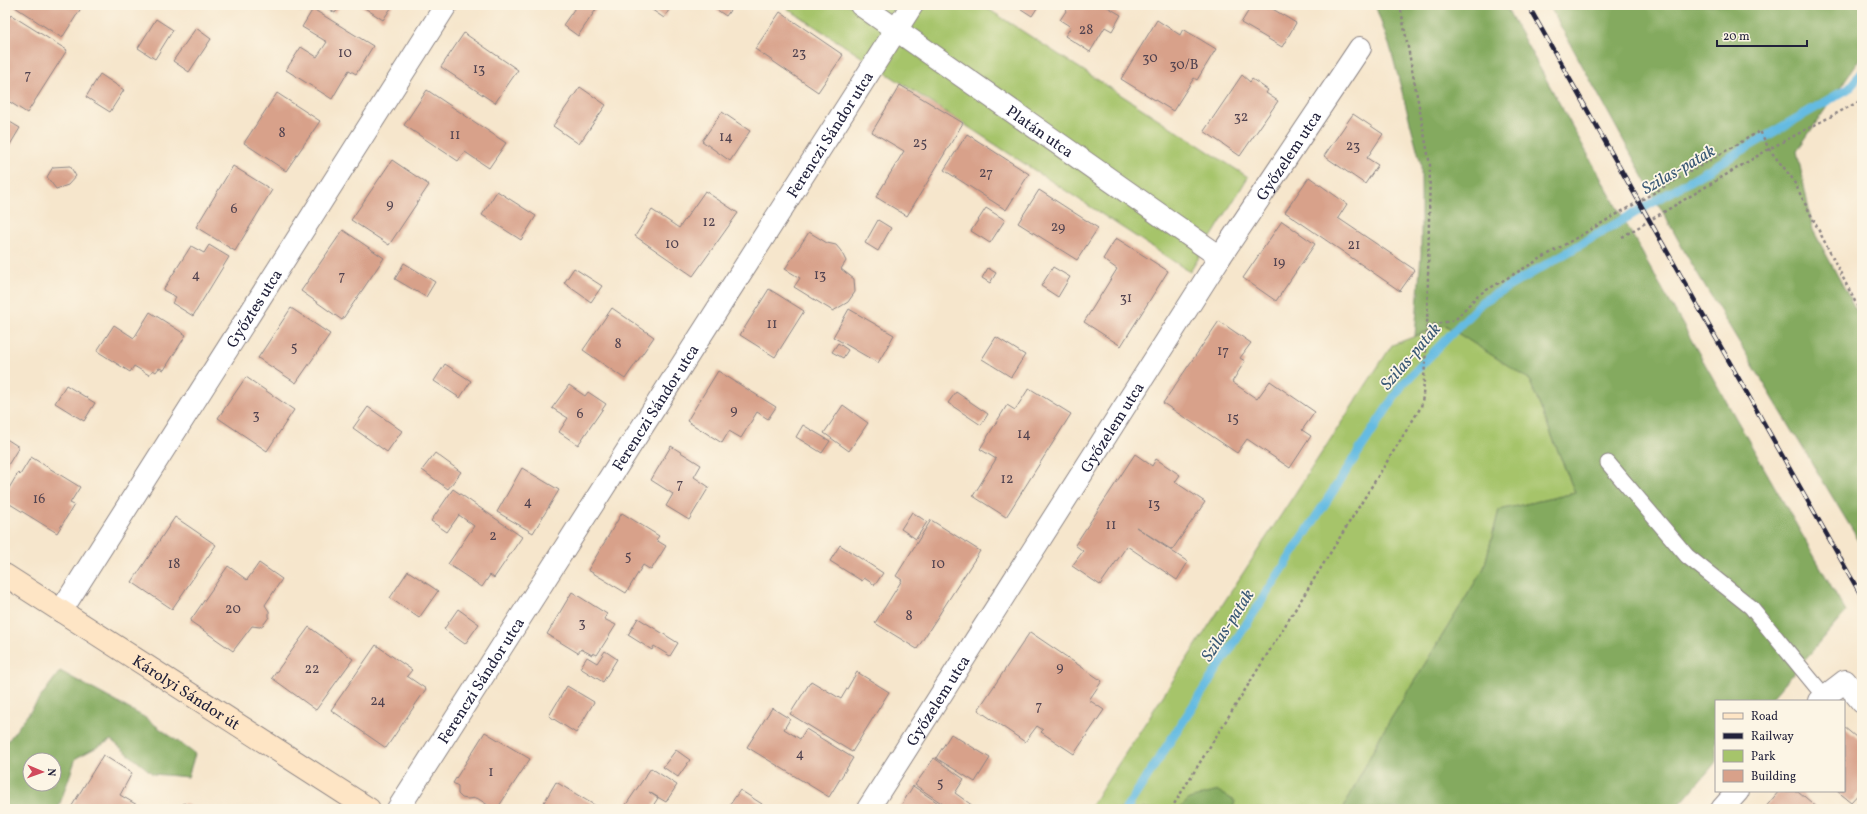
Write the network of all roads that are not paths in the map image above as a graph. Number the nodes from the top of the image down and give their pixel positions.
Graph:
1 (446, 5) edge
2 (861, 5) edge
3 (912, 5) edge
4 (897, 29) junction
5 (1360, 48) dead end
6 (1220, 257) junction
7 (1608, 464) dead end
8 (5, 575) edge
9 (61, 611) junction
10 (1822, 699) edge
11 (1862, 702) edge
12 (1737, 792) edge
13 (369, 809) edge
14 (398, 809) edge
15 (868, 809) edge
16 (1722, 809) edge

1 - 9 street, Győztes utca
2 - 4 street, Platán utca
3 - 4 street, Ferenczi Sándor utca
4 - 6 street, Platán utca
4 - 14 street, Ferenczi Sándor utca
5 - 6 street, Győzelem utca
6 - 15 street, Győzelem utca
7 - 10 lane
8 - 9 street, Károlyi Sándor út
9 - 13 street, Károlyi Sándor út
10 - 11 street
12 - 16 street

